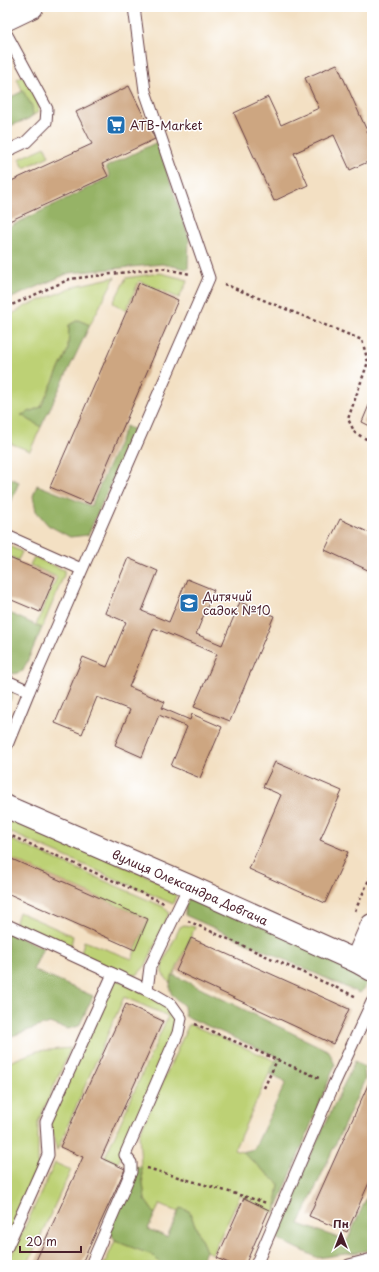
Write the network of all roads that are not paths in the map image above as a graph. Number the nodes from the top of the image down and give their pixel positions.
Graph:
1 (32, 7) edge
2 (134, 7) edge
3 (7, 19) edge
4 (7, 35) edge
5 (7, 151) edge
6 (7, 536) edge
7 (82, 569) junction
8 (7, 681) edge
9 (28, 690) junction
10 (7, 745) edge
11 (7, 807) edge
12 (189, 886) junction
13 (7, 925) edge
14 (372, 925) edge
15 (364, 966) edge
16 (113, 974) junction
17 (147, 990) junction
18 (372, 1002) edge
19 (7, 1247) edge
20 (372, 1259) edge
21 (91, 1265) edge
22 (256, 1265) edge
23 (349, 1265) edge

1 - 3 street
2 - 7 lane
4 - 5 lane
6 - 7 lane
7 - 9 lane
8 - 9 lane
9 - 10 lane
11 - 12 street, вулиця Олександра Довгача
12 - 15 street, вулиця Олександра Довгача
12 - 17 lane
13 - 16 lane
14 - 15 street
16 - 17 lane
16 - 19 lane
17 - 21 lane
18 - 22 lane
20 - 23 lane

